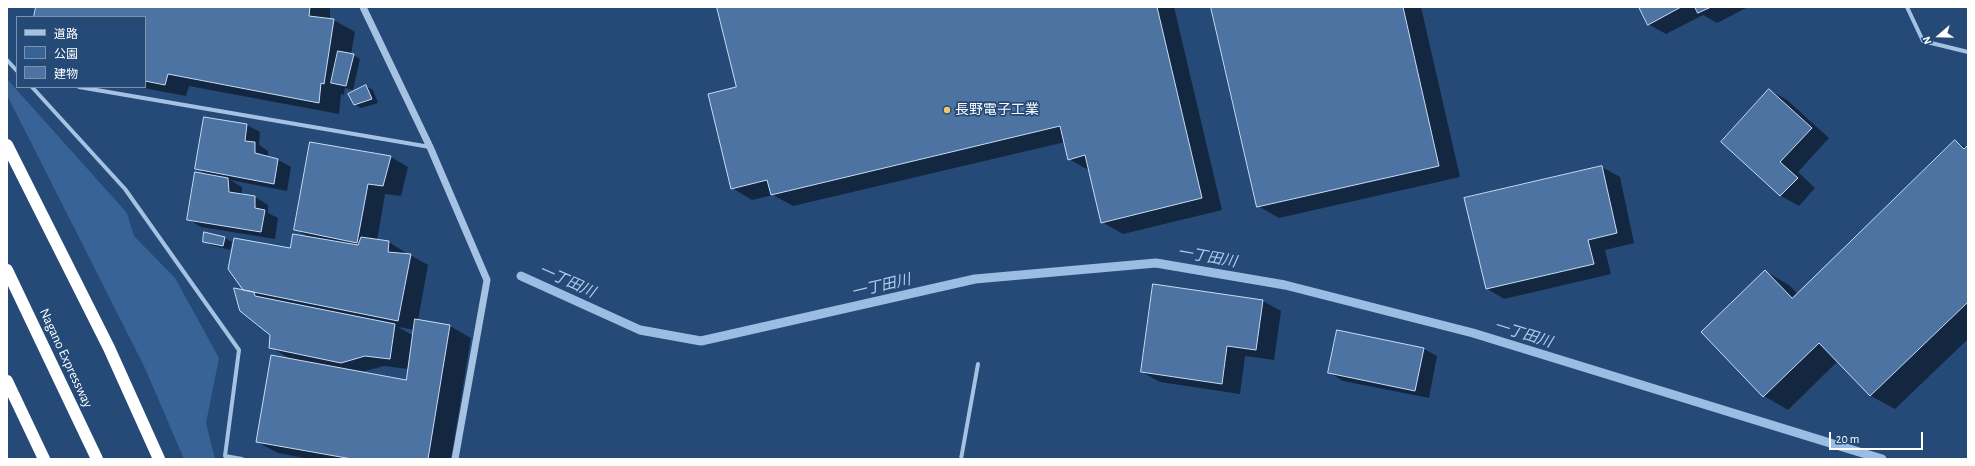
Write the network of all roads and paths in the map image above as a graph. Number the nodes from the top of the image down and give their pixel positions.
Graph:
1 (362, 7) edge
2 (1907, 7) edge
3 (1968, 52) edge
4 (7, 60) edge
5 (16, 70) edge
6 (33, 88) edge
7 (85, 88) edge
8 (7, 145) edge
9 (430, 147) junction
10 (7, 270) edge
11 (978, 364) dead end
12 (7, 381) edge
13 (44, 459) edge
14 (97, 459) edge
15 (159, 459) edge
16 (242, 459) edge
17 (455, 459) edge
18 (961, 459) edge

1 - 9 street
2 - 3 street
4 - 5 street
6 - 16 street
7 - 9 street
8 - 15 highway
9 - 17 street
10 - 14 highway, Nagano Expressway
11 - 18 street
12 - 13 highway

